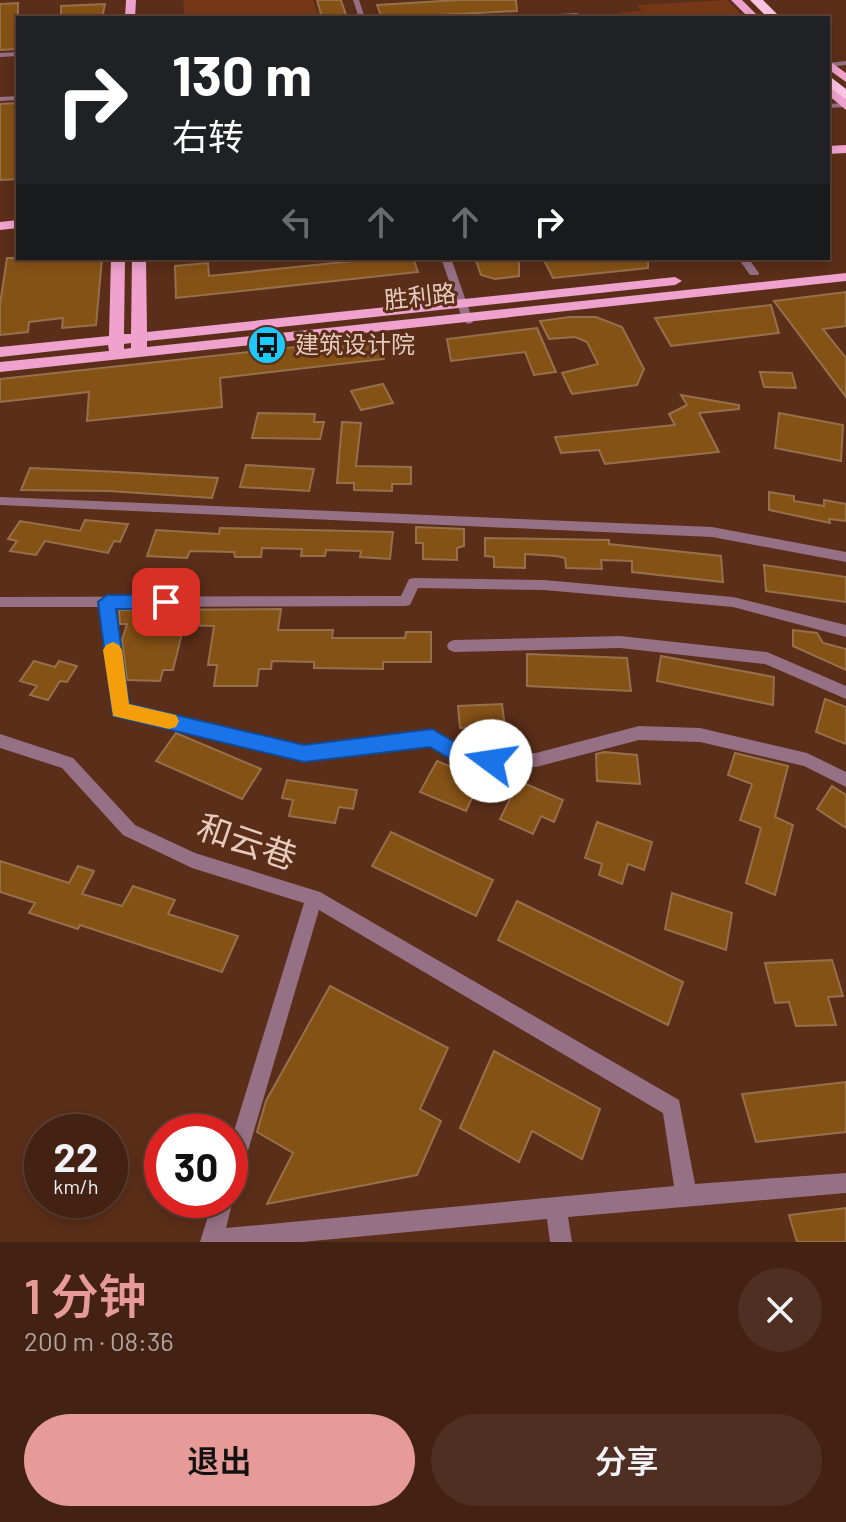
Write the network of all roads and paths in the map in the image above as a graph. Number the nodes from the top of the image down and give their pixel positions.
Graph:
1 (736, 0) edge
2 (746, 0) edge
3 (758, 0) edge
4 (576, 13) edge
5 (541, 16) edge
6 (753, 16) edge
7 (762, 16) edge
8 (775, 16) edge
9 (830, 70) edge
10 (830, 72) edge
11 (846, 86) edge
12 (830, 90) edge
13 (845, 103) edge
14 (118, 260) edge
15 (139, 260) edge
16 (447, 260) edge
17 (744, 260) edge
18 (846, 264) edge
19 (754, 273) junction
20 (846, 277) edge
21 (465, 313) junction
22 (117, 338) junction
23 (139, 344) junction
24 (0, 352) edge
25 (115, 355) junction
26 (0, 367) edge
27 (0, 501) edge
28 (846, 557) edge
29 (0, 602) edge
30 (107, 602) junction
31 (846, 631) edge
32 (454, 646) dead end
33 (846, 693) edge
34 (0, 741) edge
35 (846, 780) edge
36 (314, 898) junction
37 (248, 1118) edge
38 (846, 1183) edge
39 (686, 1195) junction
40 (556, 1207) junction
41 (218, 1218) edge
42 (211, 1241) edge
43 (561, 1242) edge

1 - 6 main road
2 - 7 highway
3 - 8 highway
4 - 5 street
9 - 11 highway
10 - 13 highway
12 - 13 main road
14 - 22 main road
15 - 23 main road
16 - 21 street
17 - 19 street
18 - 19 main road, 胜利路
19 - 21 main road, 胜利路
20 - 21 main road, 胜利路
21 - 23 main road, 胜利路
22 - 23 main road, 胜利路
22 - 24 main road, 胜利路
22 - 25 main road
23 - 25 main road, 胜利路
25 - 26 main road, 胜利路
27 - 28 street
29 - 30 street
30 - 31 street
30 - 35 street
32 - 33 street
34 - 36 street, 和云巷
36 - 37 street, 和云巷
36 - 39 street
38 - 39 street
39 - 40 street
40 - 42 street
40 - 43 street
41 - 42 street

